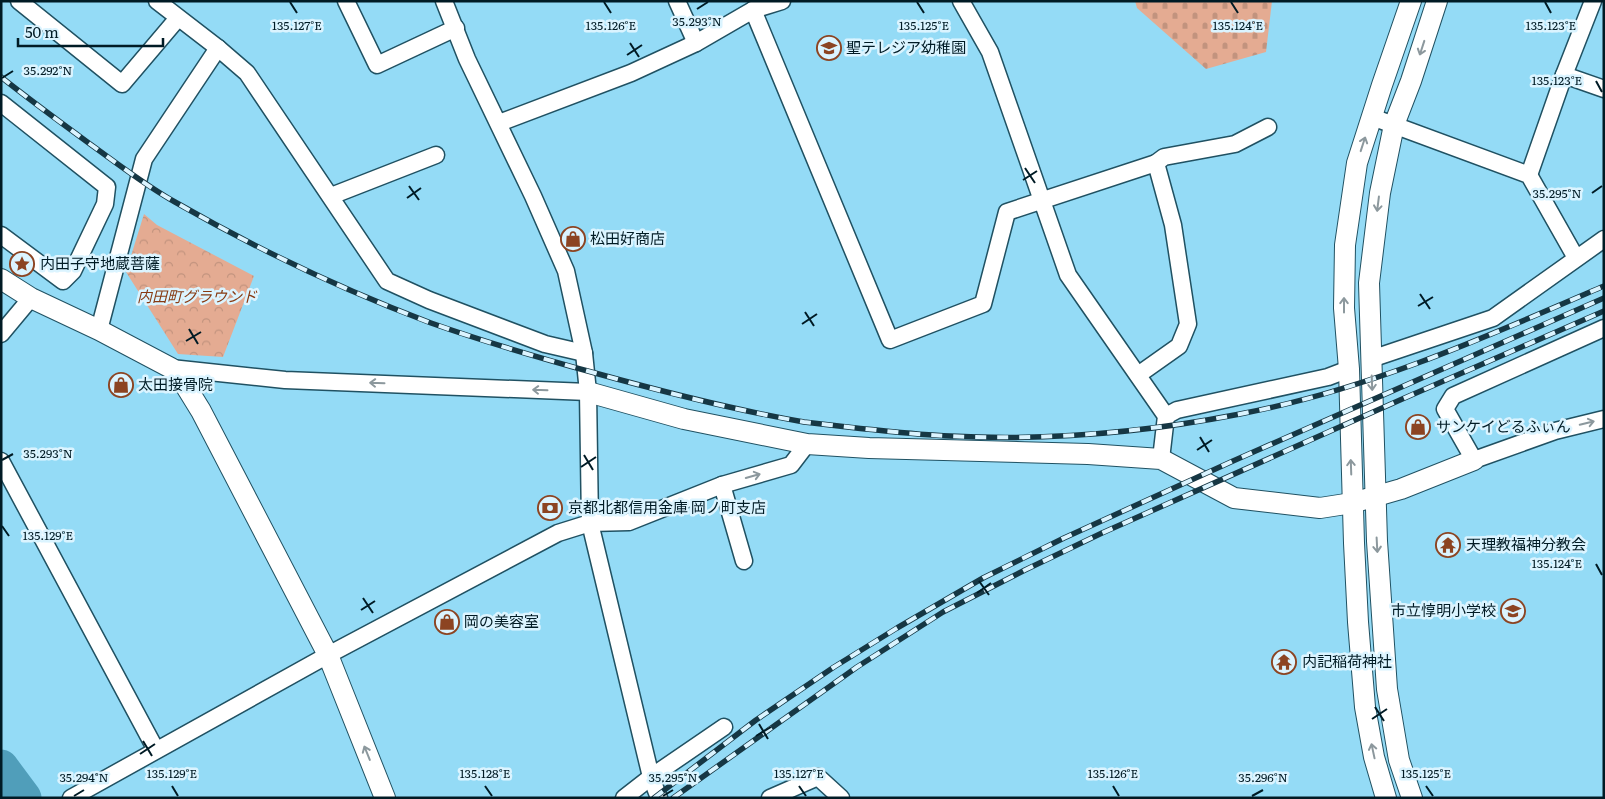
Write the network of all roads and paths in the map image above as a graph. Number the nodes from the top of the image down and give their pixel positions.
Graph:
1 (19, 1) edge
2 (157, 1) edge
3 (346, 1) edge
4 (444, 1) edge
5 (677, 1) edge
6 (782, 1) edge
7 (961, 1) edge
8 (1411, 1) edge
9 (1437, 1) edge
10 (1593, 1) edge
11 (753, 10) junction
12 (178, 18) junction
13 (456, 28) junction
14 (696, 43) junction
15 (218, 48) junction
16 (1564, 75) junction
17 (1604, 89) edge
18 (1, 103) edge
19 (1372, 117) junction
20 (499, 123) junction
21 (1394, 125) junction
22 (1268, 127) dead end
23 (436, 155) dead end
24 (1156, 163) junction
25 (1529, 175) junction
26 (331, 196) junction
27 (1041, 200) junction
28 (1, 235) edge
29 (1604, 239) edge
30 (1576, 258) junction
31 (1, 279) edge
32 (31, 298) junction
33 (1604, 328) edge
34 (99, 330) junction
35 (1, 334) edge
36 (584, 353) junction
37 (1371, 359) junction
38 (171, 368) junction
39 (1349, 369) junction
40 (1138, 375) junction
41 (588, 392) junction
42 (1166, 416) junction
43 (1604, 419) edge
44 (807, 444) junction
45 (1161, 459) junction
46 (1474, 460) junction
47 (1, 461) edge
48 (722, 485) junction
49 (1376, 496) junction
50 (1352, 503) junction
51 (590, 523) junction
52 (744, 561) dead end
53 (328, 655) junction
54 (724, 727) dead end
55 (156, 750) junction
56 (651, 777) junction
57 (71, 798) edge
58 (385, 798) edge
59 (624, 798) edge
60 (659, 798) edge
61 (770, 798) edge
62 (841, 798) edge
63 (1386, 798) edge
64 (1412, 798) edge

1 - 12 street
2 - 12 street
3 - 13 street
4 - 13 street
5 - 14 street
6 - 11 street
7 - 27 street
8 - 19 street
9 -> 21 street
10 - 16 street
11 - 14 street
11 - 27 street
12 - 15 street
13 - 20 street
14 - 20 street
15 - 26 street
15 - 34 street
16 - 17 street
16 - 25 street
18 - 28 street
19 - 21 street
39 -> 19 street
20 - 36 street
21 - 25 street
21 -> 37 street
22 - 24 street
23 - 26 street
24 - 27 street
24 - 40 street
25 - 30 street
26 - 36 street
27 - 40 street
29 - 30 street
30 - 37 street
31 - 32 street
32 - 34 street
32 - 35 street
33 - 46 street
34 - 38 street
36 - 41 street
37 -> 49 street
41 -> 38 street
38 - 53 street
39 - 42 street
50 -> 39 street
40 - 42 street
41 - 44 street
41 - 51 street
42 - 45 street
46 -> 43 street
44 - 45 street
48 -> 44 street
45 - 50 street
46 - 49 street
47 - 55 street
48 - 51 street
48 - 52 street
49 - 50 street
49 -> 64 street
63 -> 50 street
51 - 53 street
51 - 56 street
53 - 55 street
58 -> 53 street
54 - 56 street
55 - 57 street
56 - 59 street
56 - 60 street
61 - 62 street

